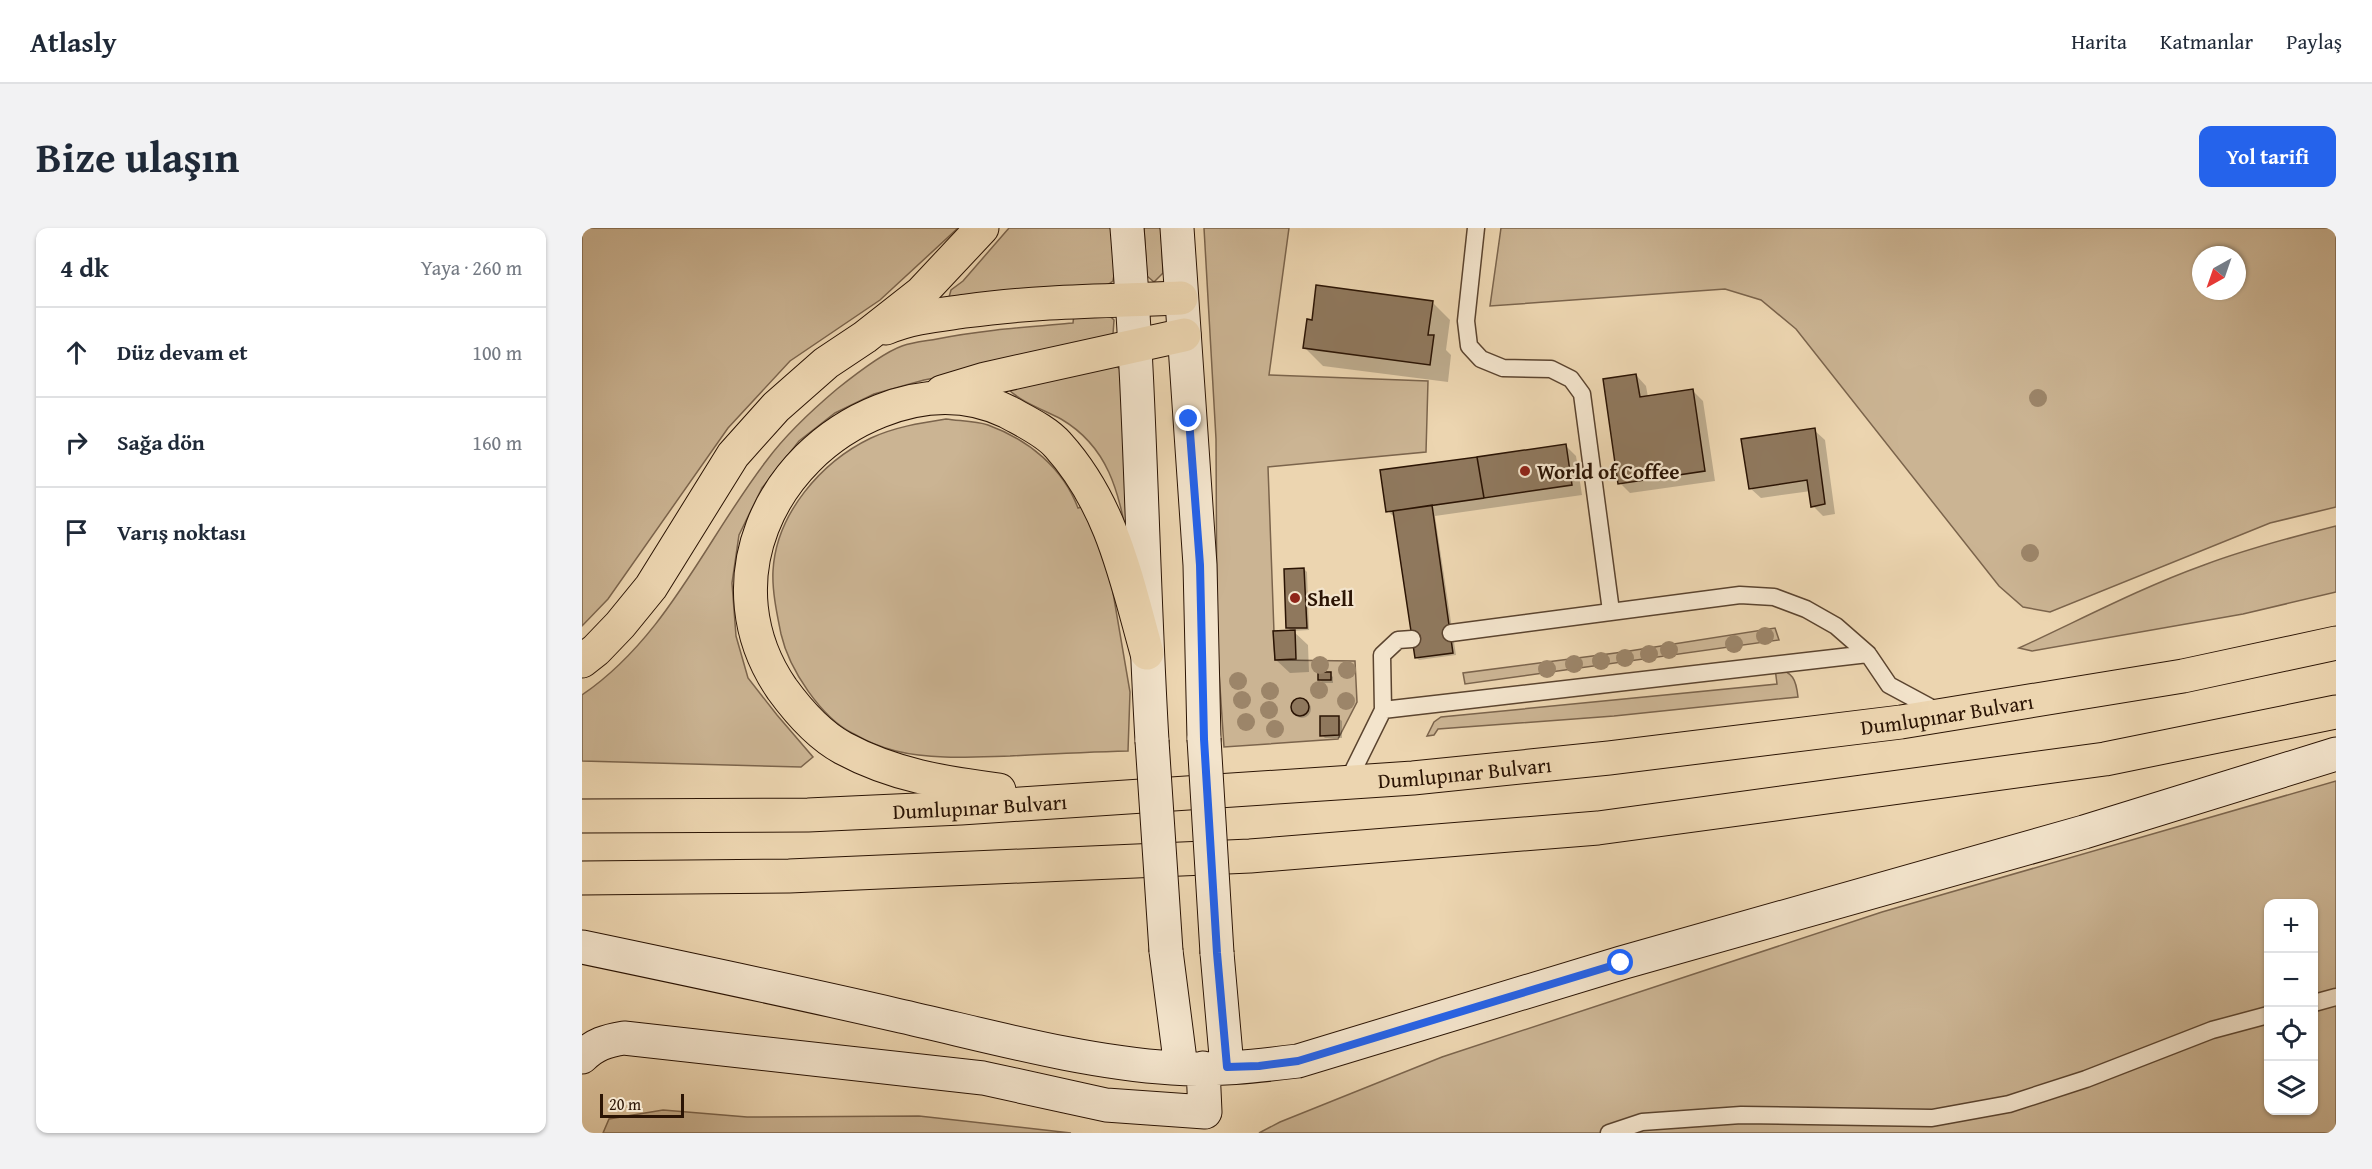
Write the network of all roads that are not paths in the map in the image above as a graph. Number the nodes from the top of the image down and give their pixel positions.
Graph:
1 (982, 228) edge
2 (1127, 228) edge
3 (1177, 228) edge
4 (1476, 228) edge
5 (1181, 298) junction
6 (1133, 300) junction
7 (1184, 335) junction
8 (865, 337) junction
9 (1136, 345) junction
10 (923, 398) junction
11 (1611, 611) junction
12 (1451, 633) dead end
13 (1412, 639) dead end
14 (2336, 643) edge
15 (1147, 653) junction
16 (1868, 654) junction
17 (582, 661) edge
18 (1383, 710) junction
19 (2336, 712) edge
20 (1945, 715) junction
21 (2336, 754) edge
22 (1347, 783) junction
23 (1075, 800) junction
24 (582, 816) edge
25 (582, 878) edge
26 (582, 947) edge
27 (2336, 997) edge
28 (2318, 1002) edge
29 (2264, 1016) edge
30 (582, 1057) edge
31 (1204, 1068) junction
32 (1609, 1133) edge

1 - 8 highway
2 - 6 main road
3 - 5 main road
4 - 11 lane
5 - 6 highway
5 - 7 main road
6 - 8 highway
6 - 9 main road
7 - 9 highway
7 - 31 main road, bridge
8 - 17 highway
9 - 10 highway
9 - 15 main road
10 - 15 highway
10 - 23 highway
11 - 12 lane
11 - 16 lane
13 - 18 lane
14 - 20 highway, Dumlupınar Bulvarı
15 - 31 main road, bridge
16 - 18 lane
16 - 20 lane
18 - 22 lane
19 - 25 highway
20 - 22 highway, Dumlupınar Bulvarı
21 - 31 main road
22 - 23 highway, Dumlupınar Bulvarı
23 - 24 highway, Dumlupınar Bulvarı
26 - 31 main road
27 - 28 lane
29 - 32 lane
30 - 31 main road

